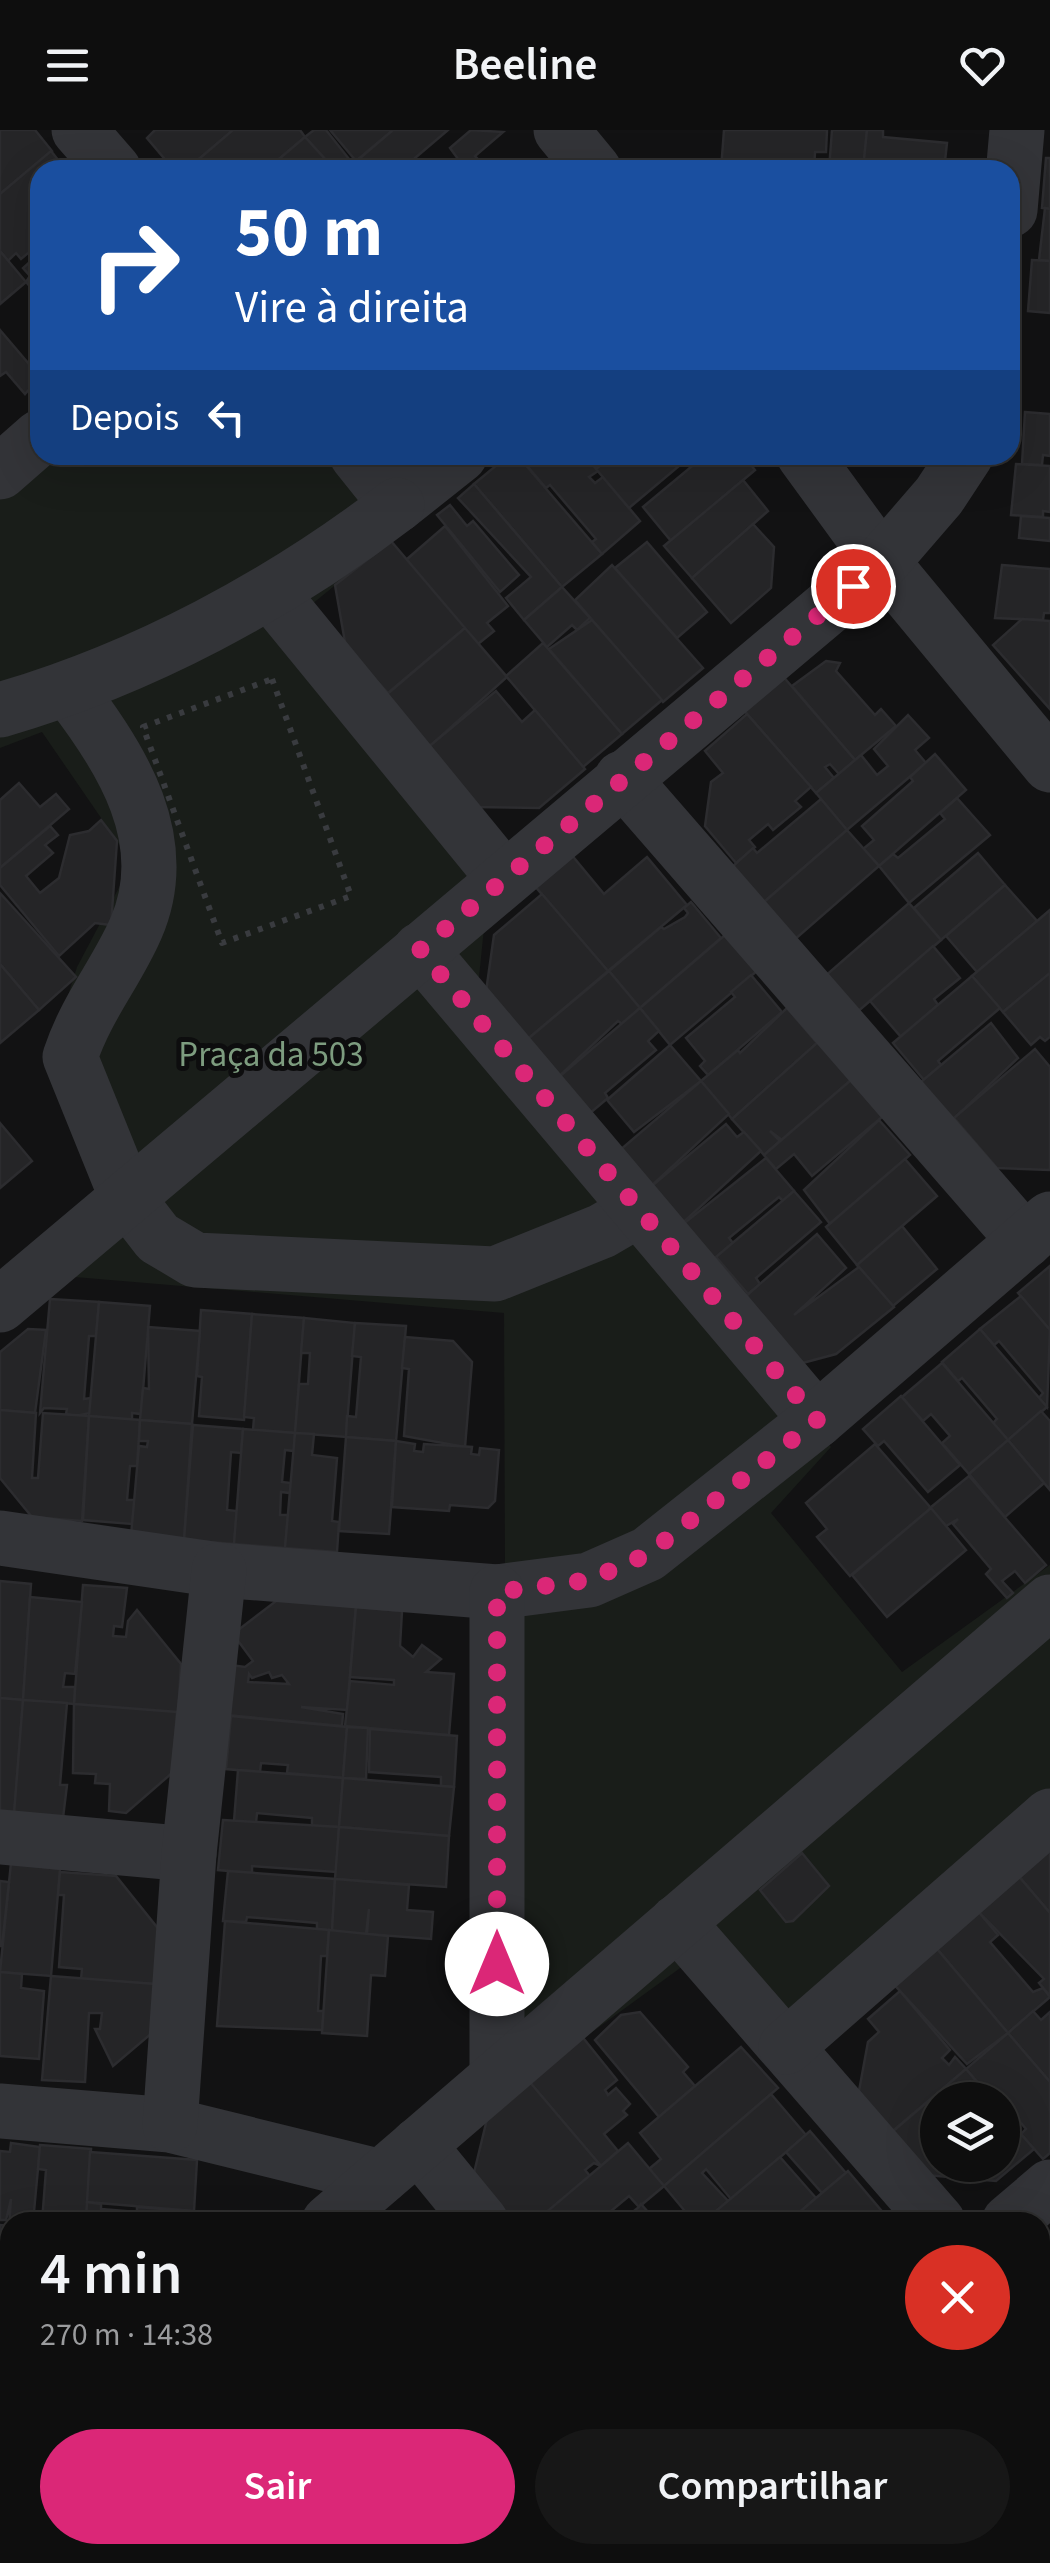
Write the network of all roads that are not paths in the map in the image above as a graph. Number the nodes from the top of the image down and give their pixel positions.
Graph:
1 (79, 130) edge
2 (1017, 130) edge
3 (105, 160) edge
4 (1014, 160) edge
5 (30, 446) edge
6 (365, 465) edge
7 (447, 465) edge
8 (811, 465) edge
9 (959, 465) edge
10 (0, 472) edge
11 (397, 505) junction
12 (882, 562) junction
13 (271, 593) junction
14 (69, 690) junction
15 (0, 710) edge
16 (1050, 765) edge
17 (622, 778) junction
18 (504, 878) junction
19 (420, 950) junction
20 (127, 1198) junction
21 (638, 1210) junction
22 (1037, 1230) edge
23 (0, 1305) edge
24 (817, 1420) junction
25 (0, 1538) edge
26 (219, 1570) junction
27 (497, 1592) junction
28 (1050, 1602) edge
29 (1050, 1816) edge
30 (0, 1837) edge
31 (190, 1854) junction
32 (677, 1922) junction
33 (786, 2047) junction
34 (497, 2075) junction
35 (0, 2112) edge
36 (170, 2125) junction
37 (400, 2161) junction
38 (1050, 2187) edge
39 (341, 2212) edge
40 (469, 2212) edge
41 (929, 2212) edge
42 (1020, 2212) edge

1 - 3 street
2 - 4 street
5 - 10 street
6 - 11 street
7 - 11 street
8 - 12 street
9 - 12 street
11 - 13 street
12 - 16 street
12 - 17 street
13 - 14 street
13 - 18 street
14 - 15 street
14 - 20 street
17 - 18 street
17 - 22 street
18 - 19 street
19 - 20 street
19 - 21 street
20 - 21 street
20 - 23 street
21 - 24 street
22 - 24 street
24 - 27 street
25 - 26 street
26 - 27 street
26 - 31 street
27 - 34 street
28 - 32 street
29 - 33 street
30 - 31 street
31 - 36 street
32 - 33 street
32 - 34 street
33 - 41 street
34 - 37 street
35 - 36 street
36 - 37 street
37 - 39 street
37 - 40 street
38 - 42 street

